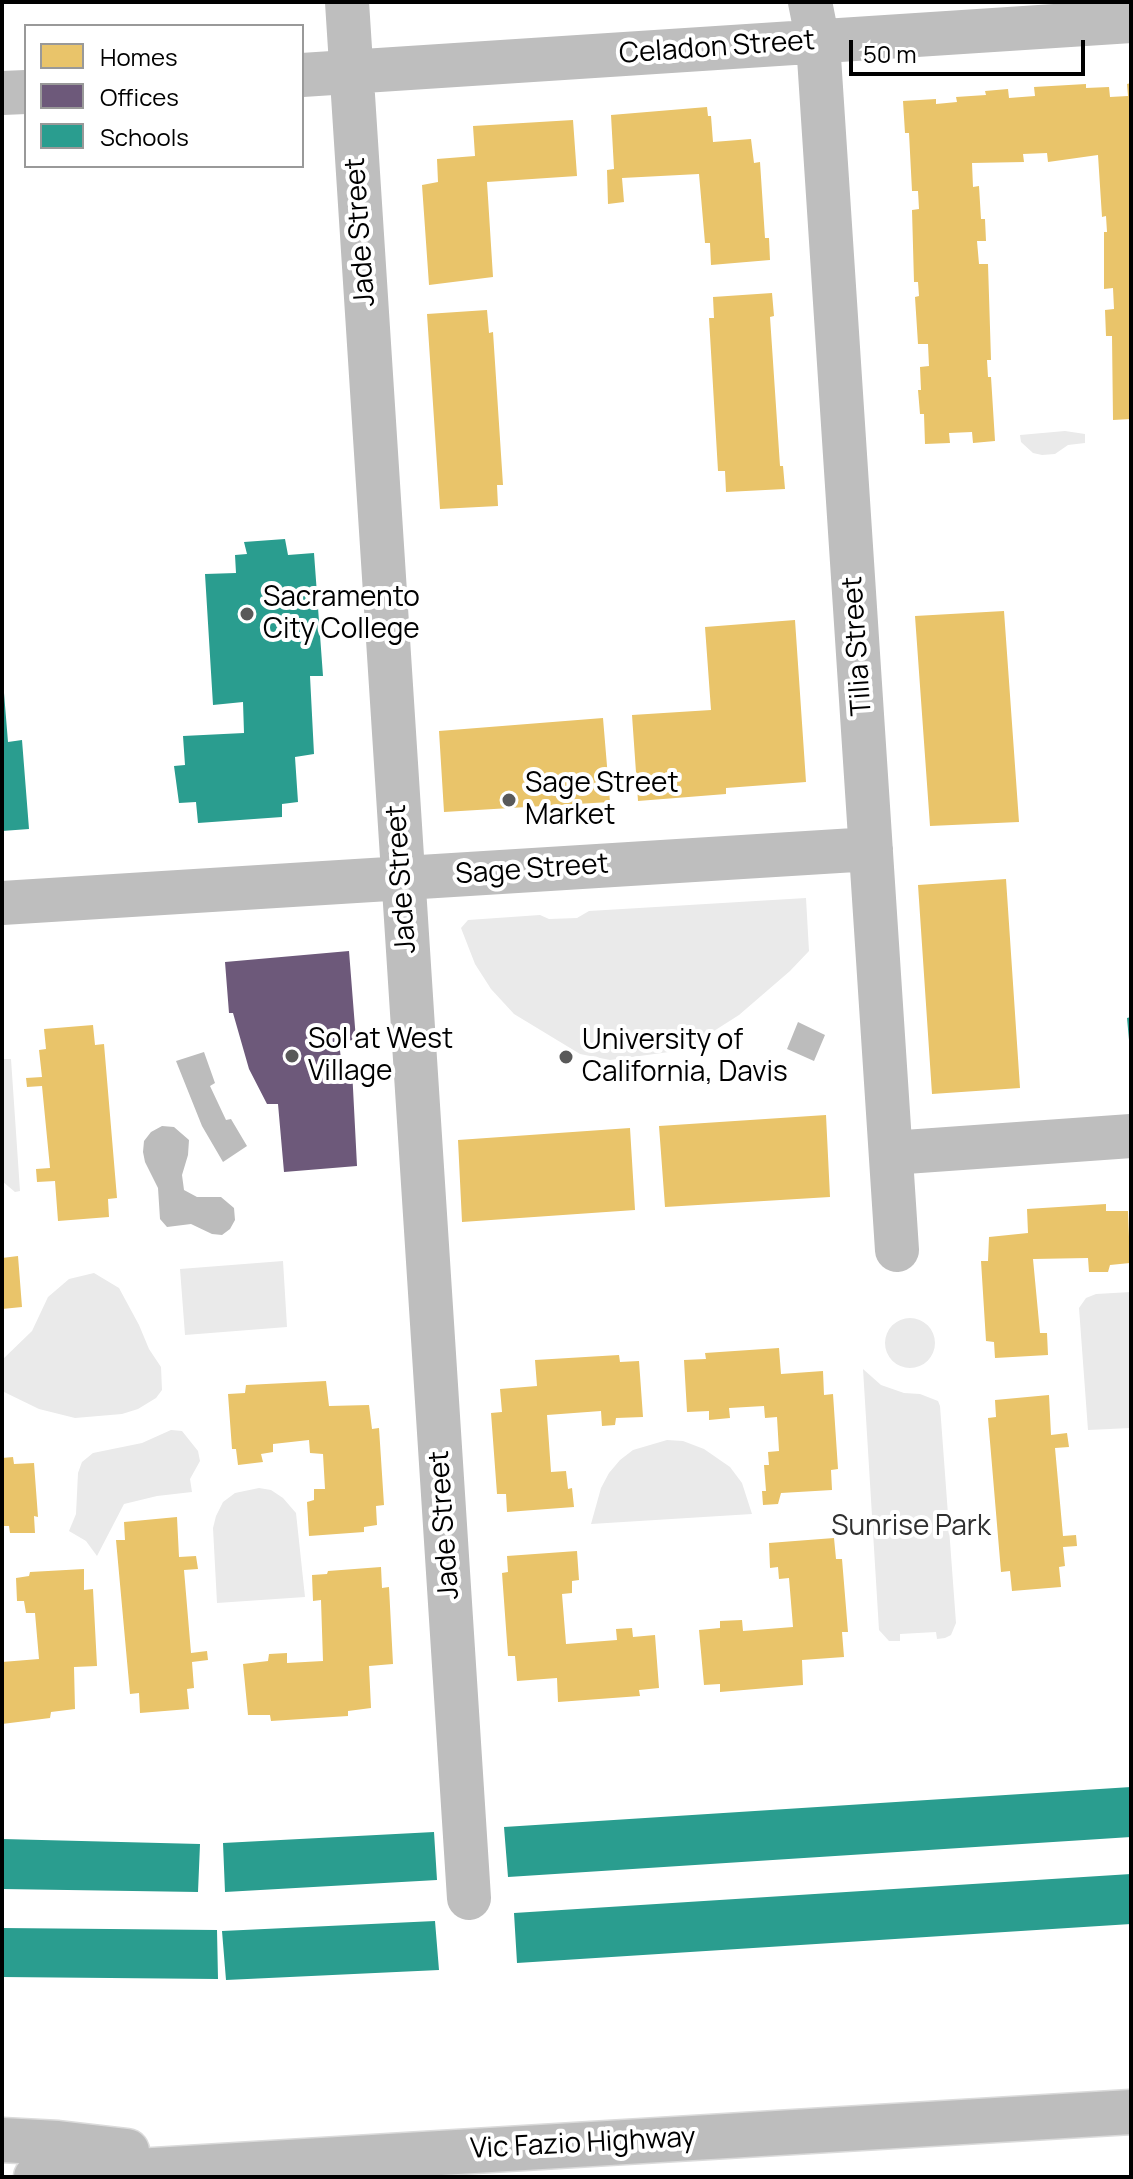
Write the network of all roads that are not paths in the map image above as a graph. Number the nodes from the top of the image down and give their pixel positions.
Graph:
1 (347, 2) edge
2 (817, 15) edge
3 (1131, 21) edge
4 (351, 71) junction
5 (304, 75) edge
6 (24, 92) edge
7 (2, 93) edge
8 (871, 849) junction
9 (403, 879) junction
10 (2, 903) edge
11 (1131, 1136) edge
12 (891, 1153) junction
13 (897, 1250) dead end
14 (469, 1898) dead end
15 (1131, 2112) edge
16 (2, 2140) edge
17 (232, 2164) junction
18 (36, 2177) edge

1 - 4 street, Jade Street
2 - 3 street, Celadon Street
2 - 4 street, Celadon Street
2 - 8 street, Tilia Street
4 - 5 street, Celadon Street
4 - 9 street, Jade Street
6 - 7 street
8 - 9 street, Sage Street
8 - 12 street, Tilia Street
9 - 10 street, Sage Street
9 - 14 street, Jade Street
11 - 12 street
12 - 13 street, Tilia Street
15 - 17 highway, Vic Fazio Highway
16 - 17 highway
17 - 18 highway, Vic Fazio Highway

